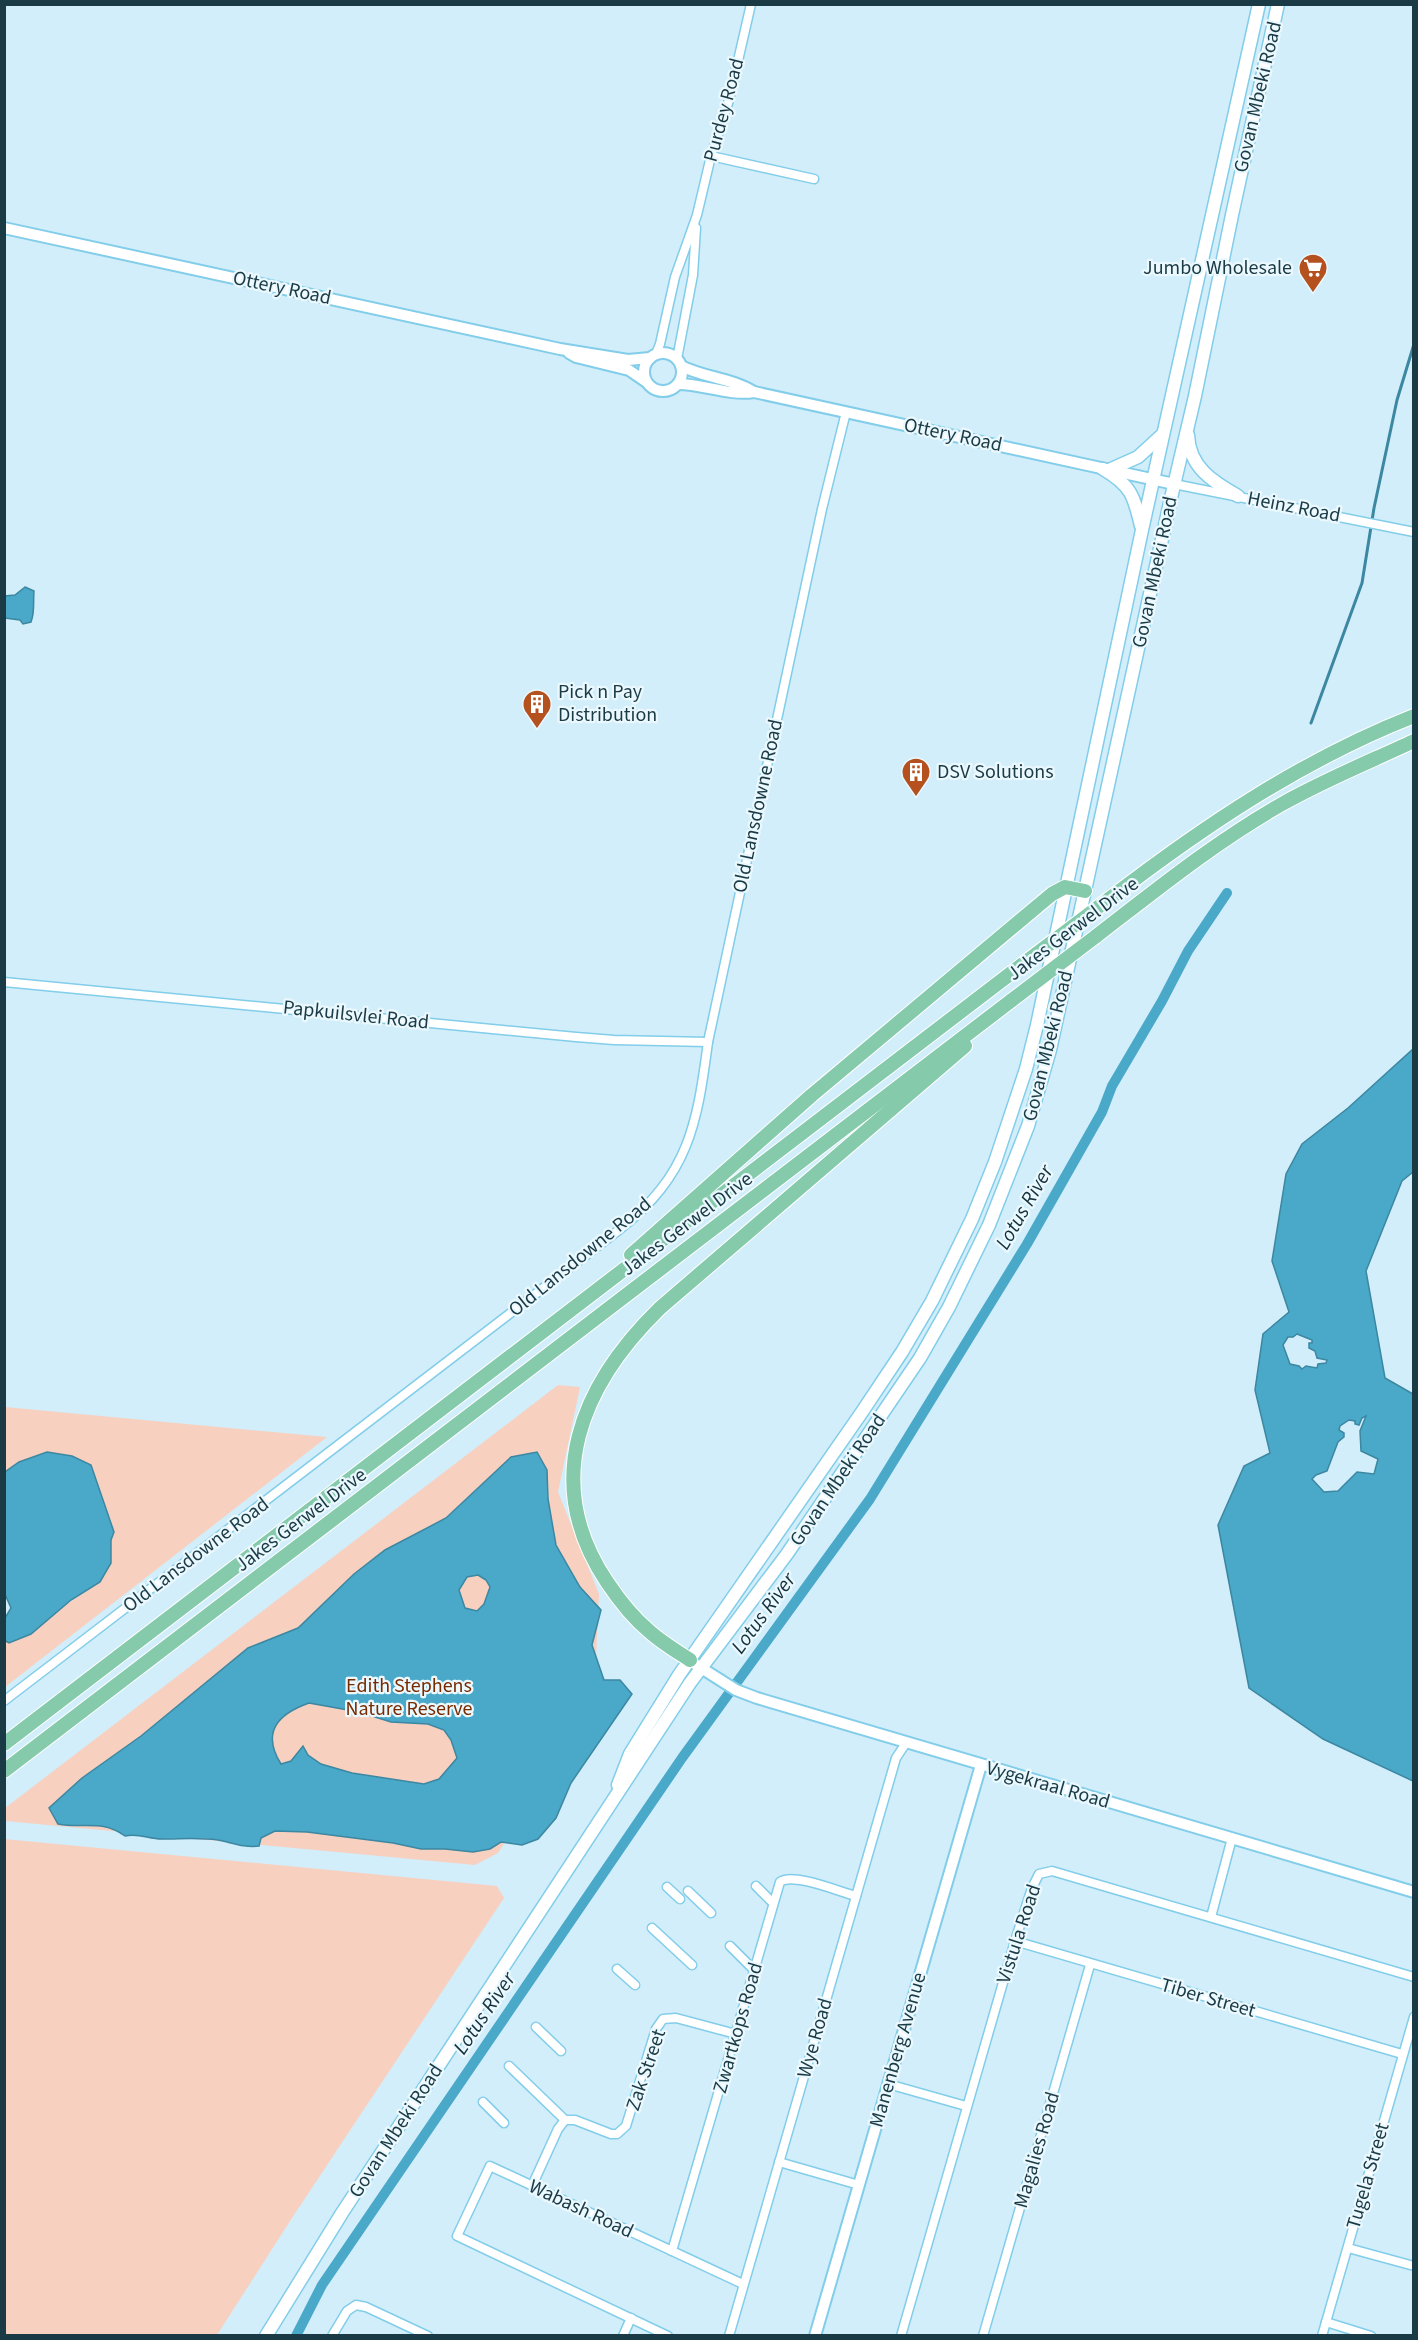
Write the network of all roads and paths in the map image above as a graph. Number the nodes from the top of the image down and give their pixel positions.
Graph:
1 (751, 4) edge
2 (1259, 4) edge
3 (1278, 4) edge
4 (711, 156) junction
5 (814, 179) dead end
6 (697, 215) junction
7 (4, 228) edge
8 (560, 349) junction
9 (653, 356) junction
10 (679, 363) junction
11 (645, 381) junction
12 (678, 384) junction
13 (754, 392) junction
14 (846, 412) junction
15 (1187, 428) junction
16 (1163, 434) junction
17 (1106, 469) junction
18 (1153, 480) junction
19 (1174, 484) junction
20 (1238, 496) junction
21 (1142, 530) junction
22 (1413, 532) edge
23 (1413, 716) edge
24 (1413, 741) edge
25 (1065, 887) junction
26 (1085, 891) junction
27 (4, 982) edge
28 (1007, 1004) junction
29 (708, 1042) junction
30 (544, 1332) junction
31 (695, 1664) junction
32 (4, 1701) edge
33 (906, 1743) junction
34 (4, 1744) edge
35 (981, 1765) junction
36 (4, 1771) edge
37 (1232, 1838) junction
38 (756, 1886) dead end
39 (668, 1887) dead end
40 (688, 1891) dead end
41 (1413, 1892) edge
42 (856, 1896) junction
43 (680, 1899) dead end
44 (773, 1903) junction
45 (711, 1913) dead end
46 (1211, 1917) junction
47 (652, 1928) dead end
48 (1015, 1941) junction
49 (730, 1946) dead end
50 (692, 1965) dead end
51 (1090, 1965) junction
52 (617, 1969) dead end
53 (754, 1970) junction
54 (1413, 1977) edge
55 (635, 1985) dead end
56 (1413, 2017) edge
57 (536, 2027) dead end
58 (736, 2034) junction
59 (561, 2051) dead end
60 (1402, 2054) junction
61 (509, 2066) dead end
62 (888, 2084) junction
63 (483, 2102) dead end
64 (966, 2106) junction
65 (565, 2120) junction
66 (504, 2123) dead end
67 (779, 2162) junction
68 (859, 2184) junction
69 (532, 2186) junction
70 (1347, 2248) junction
71 (672, 2251) junction
72 (1413, 2266) edge
73 (743, 2284) junction
74 (631, 2318) junction
75 (1326, 2322) junction
76 (266, 2336) edge
77 (332, 2336) edge
78 (428, 2336) edge
79 (623, 2336) edge
80 (668, 2336) edge
81 (729, 2336) edge
82 (815, 2336) edge
83 (901, 2336) edge
84 (983, 2336) edge
85 (1322, 2336) edge
86 (1371, 2336) edge

1 - 4 street, Purdey Road
2 - 16 main road, Govan Mbeki Road
3 - 15 main road, Govan Mbeki Road
4 - 5 street
4 - 6 street, Purdey Road
6 - 9 street, Purdey Road
6 - 10 street, Purdey Road
7 - 8 street, Ottery Road
8 - 9 street, Ottery Road
8 - 11 street, Ottery Road
9 - 10 street
9 - 11 street
10 - 12 street
10 - 13 street, Ottery Road
11 - 12 street
12 - 13 street, Ottery Road
13 - 14 street, Ottery Road
14 - 17 street, Ottery Road
14 - 29 street, Old Lansdowne Road
15 - 19 main road, Govan Mbeki Road
15 - 20 main road
16 - 17 main road
16 - 18 main road, Govan Mbeki Road
17 - 18 street, Ottery Road
17 - 21 main road
18 - 19 street, Ottery Road
18 - 21 main road, Govan Mbeki Road
19 - 20 street, Heinz Road
19 - 26 main road, Govan Mbeki Road
20 - 22 street, Heinz Road
21 - 25 main road, Govan Mbeki Road
23 - 30 highway, Jakes Gerwel Drive, bridge
24 - 28 highway, Jakes Gerwel Drive, bridge
25 - 26 highway
25 - 30 highway
25 - 31 main road, Govan Mbeki Road
26 - 31 main road, Govan Mbeki Road
27 - 29 street, Papkuilsvlei Road
28 - 31 highway
28 - 36 highway, Jakes Gerwel Drive
29 - 32 street, Old Lansdowne Road
30 - 34 highway, Jakes Gerwel Drive
31 - 33 street, Vygekraal Road
31 - 76 main road, Govan Mbeki Road
33 - 35 street, Vygekraal Road
33 - 42 street, Wye Road
35 - 37 street, Vygekraal Road
35 - 62 street, Manenberg Avenue
37 - 41 street, Vygekraal Road
37 - 46 street
38 - 44 street
39 - 43 street
40 - 45 street
42 - 44 street, Zwartkops Road
42 - 67 street, Wye Road
44 - 53 street, Zwartkops Road
46 - 48 street, Vistula Road
46 - 54 street, Vistula Road
47 - 50 street
48 - 51 street, Tiber Street
48 - 64 street, Vistula Road
49 - 53 street
51 - 60 street, Tiber Street
51 - 84 street, Magalies Road
52 - 55 street
53 - 58 street, Zwartkops Road
56 - 60 street, Tugela Street
57 - 59 street
58 - 65 street, Zak Street
58 - 71 street, Zwartkops Road
60 - 70 street, Tugela Street
61 - 65 street
62 - 64 street
62 - 68 street, Manenberg Avenue
63 - 66 street
64 - 83 street, Vistula Road
65 - 69 street
67 - 68 street
67 - 73 street, Wye Road
68 - 82 street, Manenberg Avenue
69 - 71 street, Wabash Road
69 - 74 street, Wabash Road
70 - 72 street
70 - 75 street, Tugela Street
71 - 73 street, Wabash Road
73 - 81 street, Wye Road
74 - 79 street
74 - 80 street
75 - 85 street, Tugela Street
75 - 86 street
77 - 78 street

